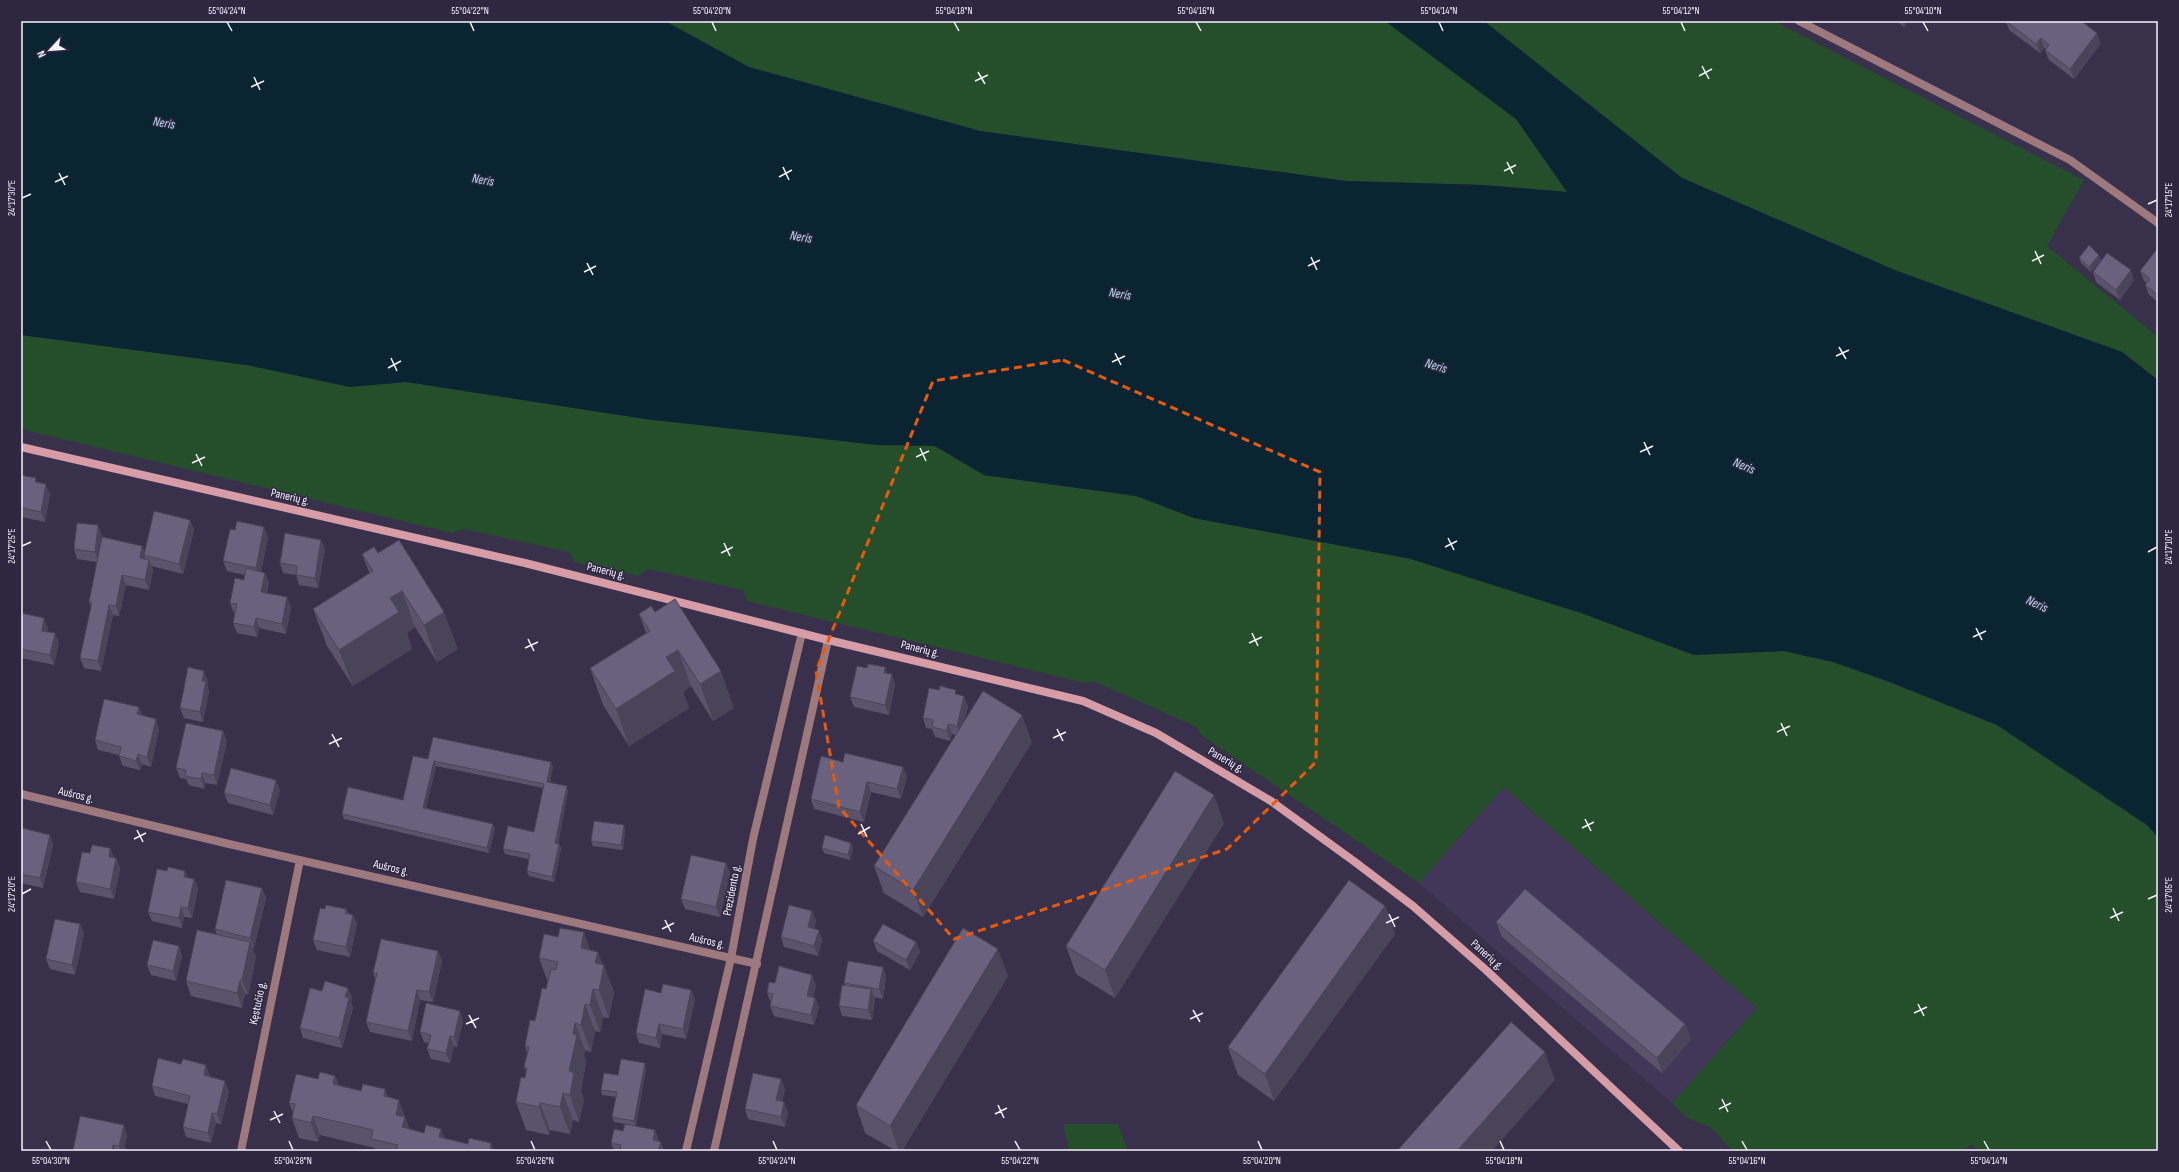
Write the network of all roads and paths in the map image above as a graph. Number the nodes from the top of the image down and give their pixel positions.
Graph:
1 (1799, 21) edge
2 (2158, 223) edge
3 (21, 447) edge
4 (802, 633) junction
5 (828, 640) junction
6 (21, 794) edge
7 (300, 860) junction
8 (731, 958) junction
9 (757, 964) junction
10 (240, 1151) edge
11 (686, 1151) edge
12 (714, 1151) edge
13 (1679, 1151) edge

1 - 2 street
3 - 4 street, Panerių g.
4 - 5 street, Panerių g.
4 - 8 street, Prezidento g.
5 - 9 street
5 - 13 street, Panerių g.
6 - 7 street, Aušros g.
7 - 8 street, Aušros g.
7 - 10 street, Kęstučio g.
8 - 9 street, Aušros g.
8 - 11 street, Prezidento g.
9 - 12 street

